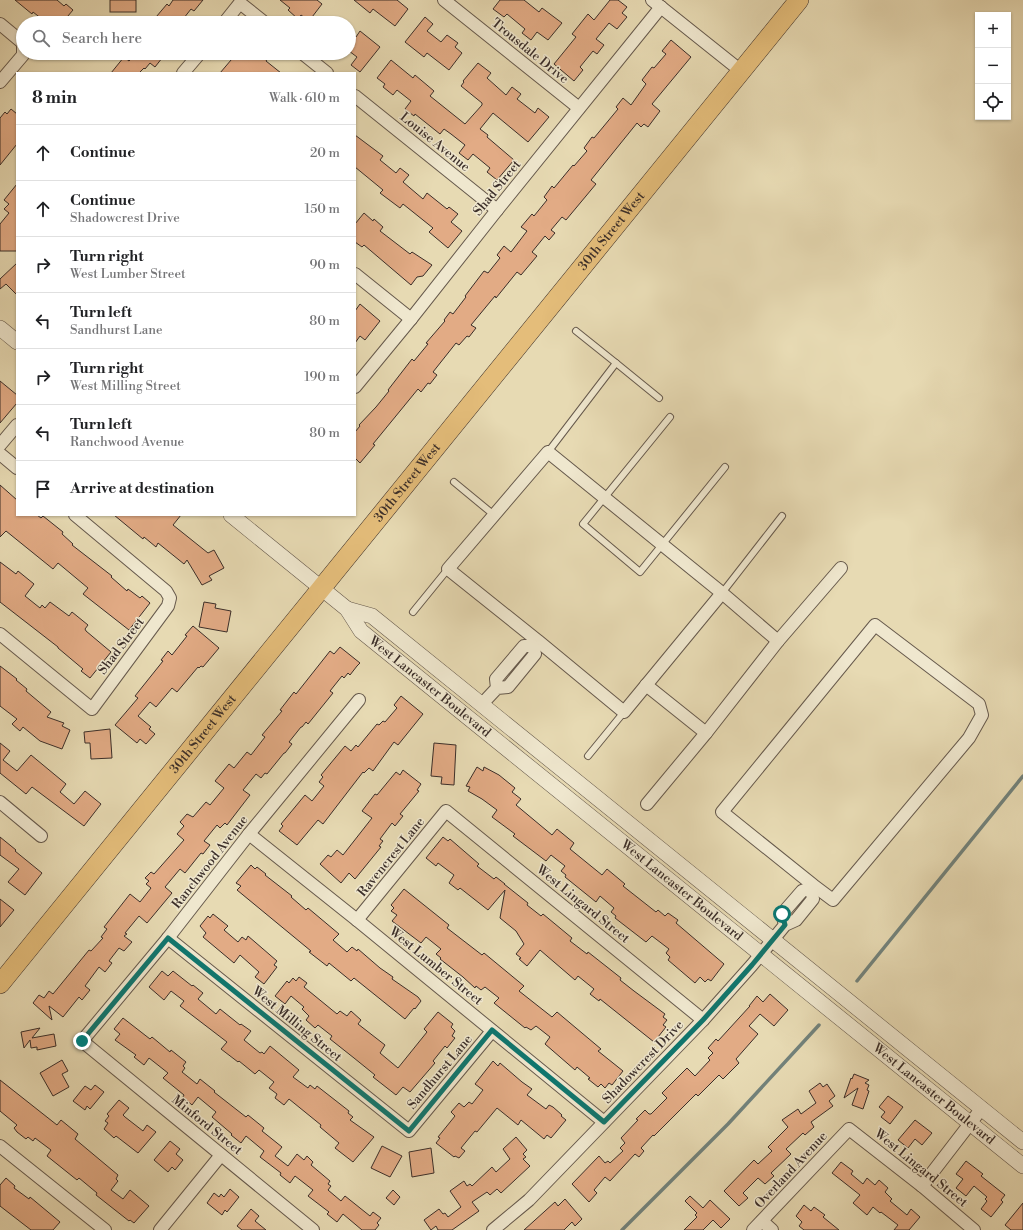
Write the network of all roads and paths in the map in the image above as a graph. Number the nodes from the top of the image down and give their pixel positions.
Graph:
1 (444, 0) edge
2 (799, 0) edge
3 (656, 4) edge
4 (230, 16) edge
5 (256, 16) edge
6 (0, 24) edge
7 (16, 41) edge
8 (16, 58) edge
9 (194, 60) edge
10 (311, 60) edge
11 (741, 71) junction
12 (184, 72) edge
13 (326, 72) edge
14 (0, 82) edge
15 (356, 97) edge
16 (579, 108) junction
17 (497, 210) junction
18 (356, 275) edge
19 (411, 319) junction
20 (0, 328) edge
21 (576, 331) dead end
22 (16, 341) edge
23 (616, 362) junction
24 (356, 386) edge
25 (659, 398) dead end
26 (670, 417) dead end
27 (16, 426) edge
28 (0, 445) edge
29 (548, 452) junction
30 (0, 454) edge
31 (16, 467) edge
32 (725, 467) dead end
33 (454, 482) dead end
34 (605, 498) junction
35 (494, 515) junction
36 (76, 516) edge
37 (232, 516) edge
38 (782, 516) dead end
39 (663, 545) junction
40 (841, 568) dead end
41 (448, 570) junction
42 (320, 588) junction
43 (722, 593) junction
44 (347, 609) junction
45 (413, 612) dead end
46 (0, 634) edge
47 (778, 641) junction
48 (535, 644) junction
49 (646, 685) junction
50 (359, 700) dead end
51 (482, 704) junction
52 (624, 712) junction
53 (706, 733) junction
54 (588, 756) dead end
55 (0, 802) edge
56 (647, 804) dead end
57 (446, 811) joint
58 (249, 834) junction
59 (41, 836) dead end
60 (812, 887) junction
61 (357, 920) junction
62 (168, 938) junction
63 (772, 939) junction
64 (761, 954) junction
65 (0, 984) edge
66 (703, 1020) junction
67 (492, 1030) junction
68 (82, 1041) joint
69 (982, 1108) junction
70 (604, 1122) junction
71 (970, 1123) junction
72 (849, 1129) joint
73 (409, 1131) joint
74 (1023, 1142) edge
75 (0, 1146) edge
76 (221, 1154) junction
77 (1023, 1166) edge
78 (922, 1186) junction
79 (762, 1221) junction
80 (105, 1230) edge
81 (160, 1230) edge
82 (313, 1230) edge
83 (492, 1230) edge
84 (753, 1230) edge
85 (772, 1230) edge
86 (974, 1230) edge

1 - 16 street, Trousdale Drive
2 - 11 main road, 30th Street West
3 - 11 street
3 - 16 street, Shad Street
4 - 5 street
6 - 7 street
8 - 14 street
9 - 12 street
10 - 13 street
11 - 42 main road, 30th Street West
15 - 17 street, Louise Avenue
16 - 17 street, Shad Street
17 - 19 street, Shad Street
18 - 19 street
19 - 24 street, Shad Street
20 - 22 street
21 - 23 lane
23 - 25 lane
23 - 29 lane
26 - 34 lane
27 - 28 street
29 - 34 street
29 - 35 street
30 - 31 street
32 - 39 lane
33 - 35 lane
34 - 39 street
34 - 39 lane
35 - 41 street
36 - 46 street, Shad Street
37 - 42 street, West Lancaster Boulevard
38 - 43 lane
39 - 43 street
40 - 47 street
41 - 45 lane
41 - 48 street
42 - 44 street, West Lancaster Boulevard
42 - 65 main road, 30th Street West
43 - 47 street
43 - 49 street
44 - 51 street, West Lancaster Boulevard
44 - 64 street, West Lancaster Boulevard
47 - 53 street
48 - 51 street
48 - 52 street
49 - 52 street
49 - 53 street
50 - 58 street, Ranchwood Avenue
51 - 63 street, West Lancaster Boulevard
52 - 54 lane
53 - 56 street
55 - 59 street
57 - 61 street, Ravencrest Lane
57 - 66 street, West Lingard Street
58 - 61 street, West Lumber Street
58 - 62 street, Ranchwood Avenue
60 - 60 street
60 - 63 street, Shadowcrest Drive
61 - 67 street, West Lumber Street
62 - 68 street, Ranchwood Avenue
62 - 73 street, West Milling Street
63 - 64 street, Shadowcrest Drive
63 - 69 street, West Lancaster Boulevard
64 - 66 street, Shadowcrest Drive
64 - 71 street, West Lancaster Boulevard
66 - 70 street, Shadowcrest Drive
67 - 70 street, West Lumber Street
67 - 73 street, Sandhurst Lane
68 - 76 street, Minford Street
69 - 71 street
69 - 74 street, West Lancaster Boulevard
70 - 83 street, Shadowcrest Drive
71 - 77 street, West Lancaster Boulevard
71 - 78 street
72 - 78 street, West Lingard Street
72 - 79 street, Overland Avenue
75 - 80 street
76 - 81 street
76 - 82 street, Minford Street
78 - 86 street, West Lingard Street
79 - 84 street, Overland Avenue
79 - 85 street

